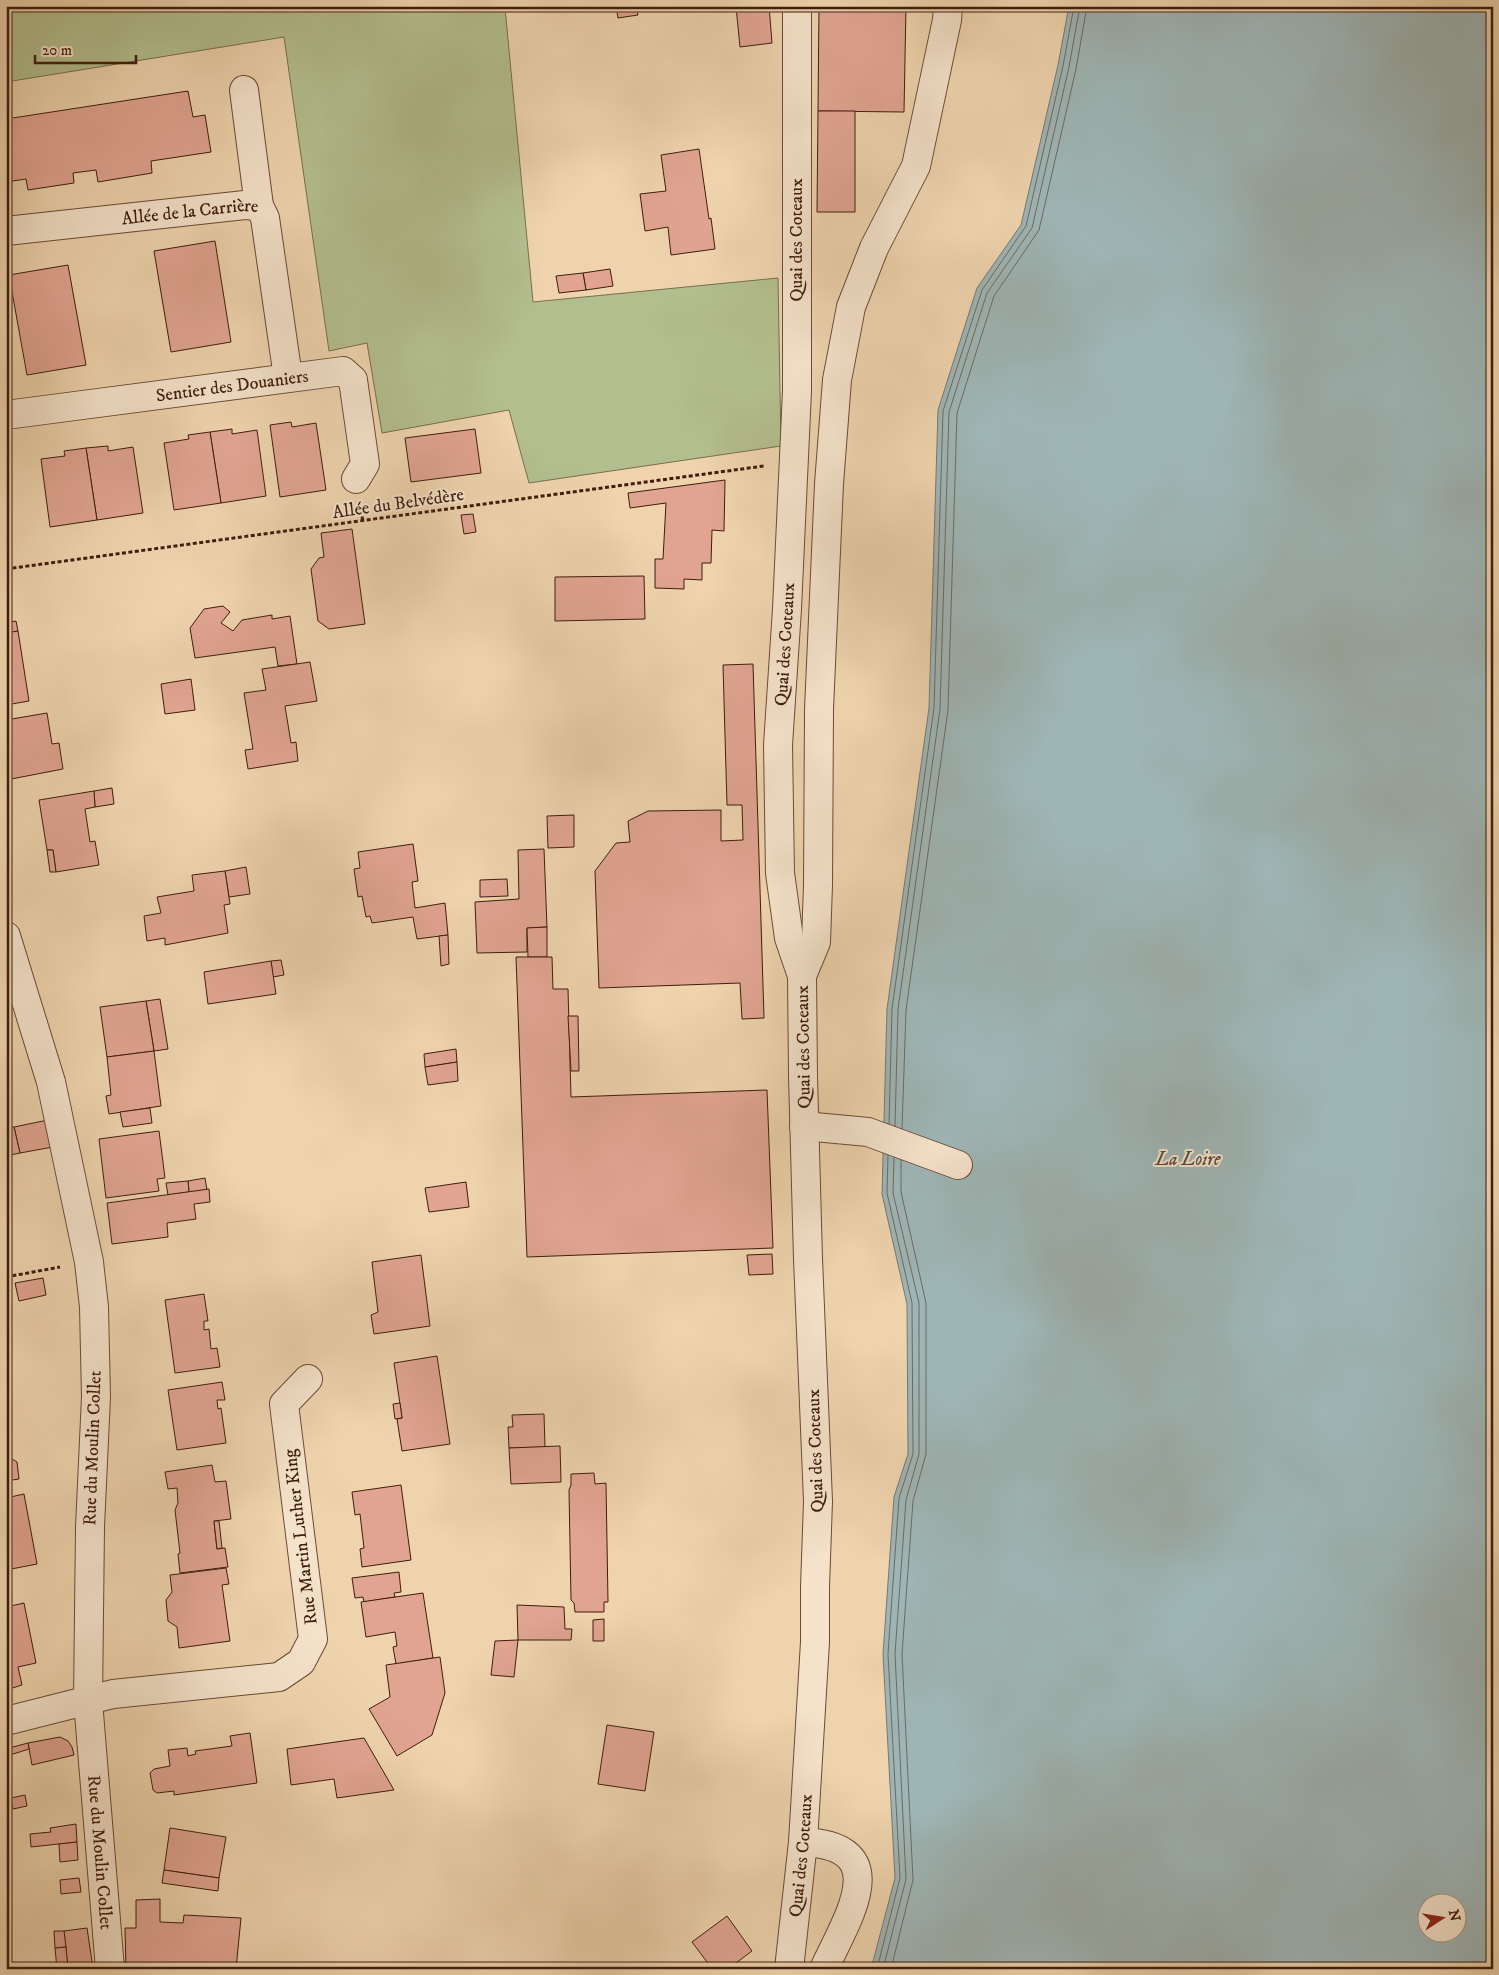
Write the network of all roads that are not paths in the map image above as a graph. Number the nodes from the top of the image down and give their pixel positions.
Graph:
1 (797, 6) edge
2 (948, 6) edge
3 (244, 90) dead end
4 (259, 206) junction
5 (6, 231) edge
6 (288, 377) junction
7 (6, 415) edge
8 (356, 478) dead end
9 (6, 936) edge
10 (802, 976) junction
11 (804, 1126) junction
12 (958, 1165) dead end
13 (308, 1378) dead end
14 (88, 1701) junction
15 (6, 1721) edge
16 (803, 1842) junction
17 (110, 1969) edge
18 (789, 1969) edge
19 (824, 1969) edge

1 - 10 street, Quai des Coteaux
2 - 10 street
3 - 4 street
4 - 5 street, Allée de la Carrière
4 - 6 street, Allée de la Carrière
6 - 7 street, Sentier des Douaniers
6 - 8 street, Sentier des Douaniers
9 - 14 street, Rue du Moulin Collet
10 - 11 street, Quai des Coteaux
11 - 12 street
11 - 16 street, Quai des Coteaux
13 - 14 street, Rue Martin Luther King
14 - 15 street, Rue Martin Luther King
14 - 17 street, Rue du Moulin Collet
16 - 18 street, Quai des Coteaux
16 - 19 street

